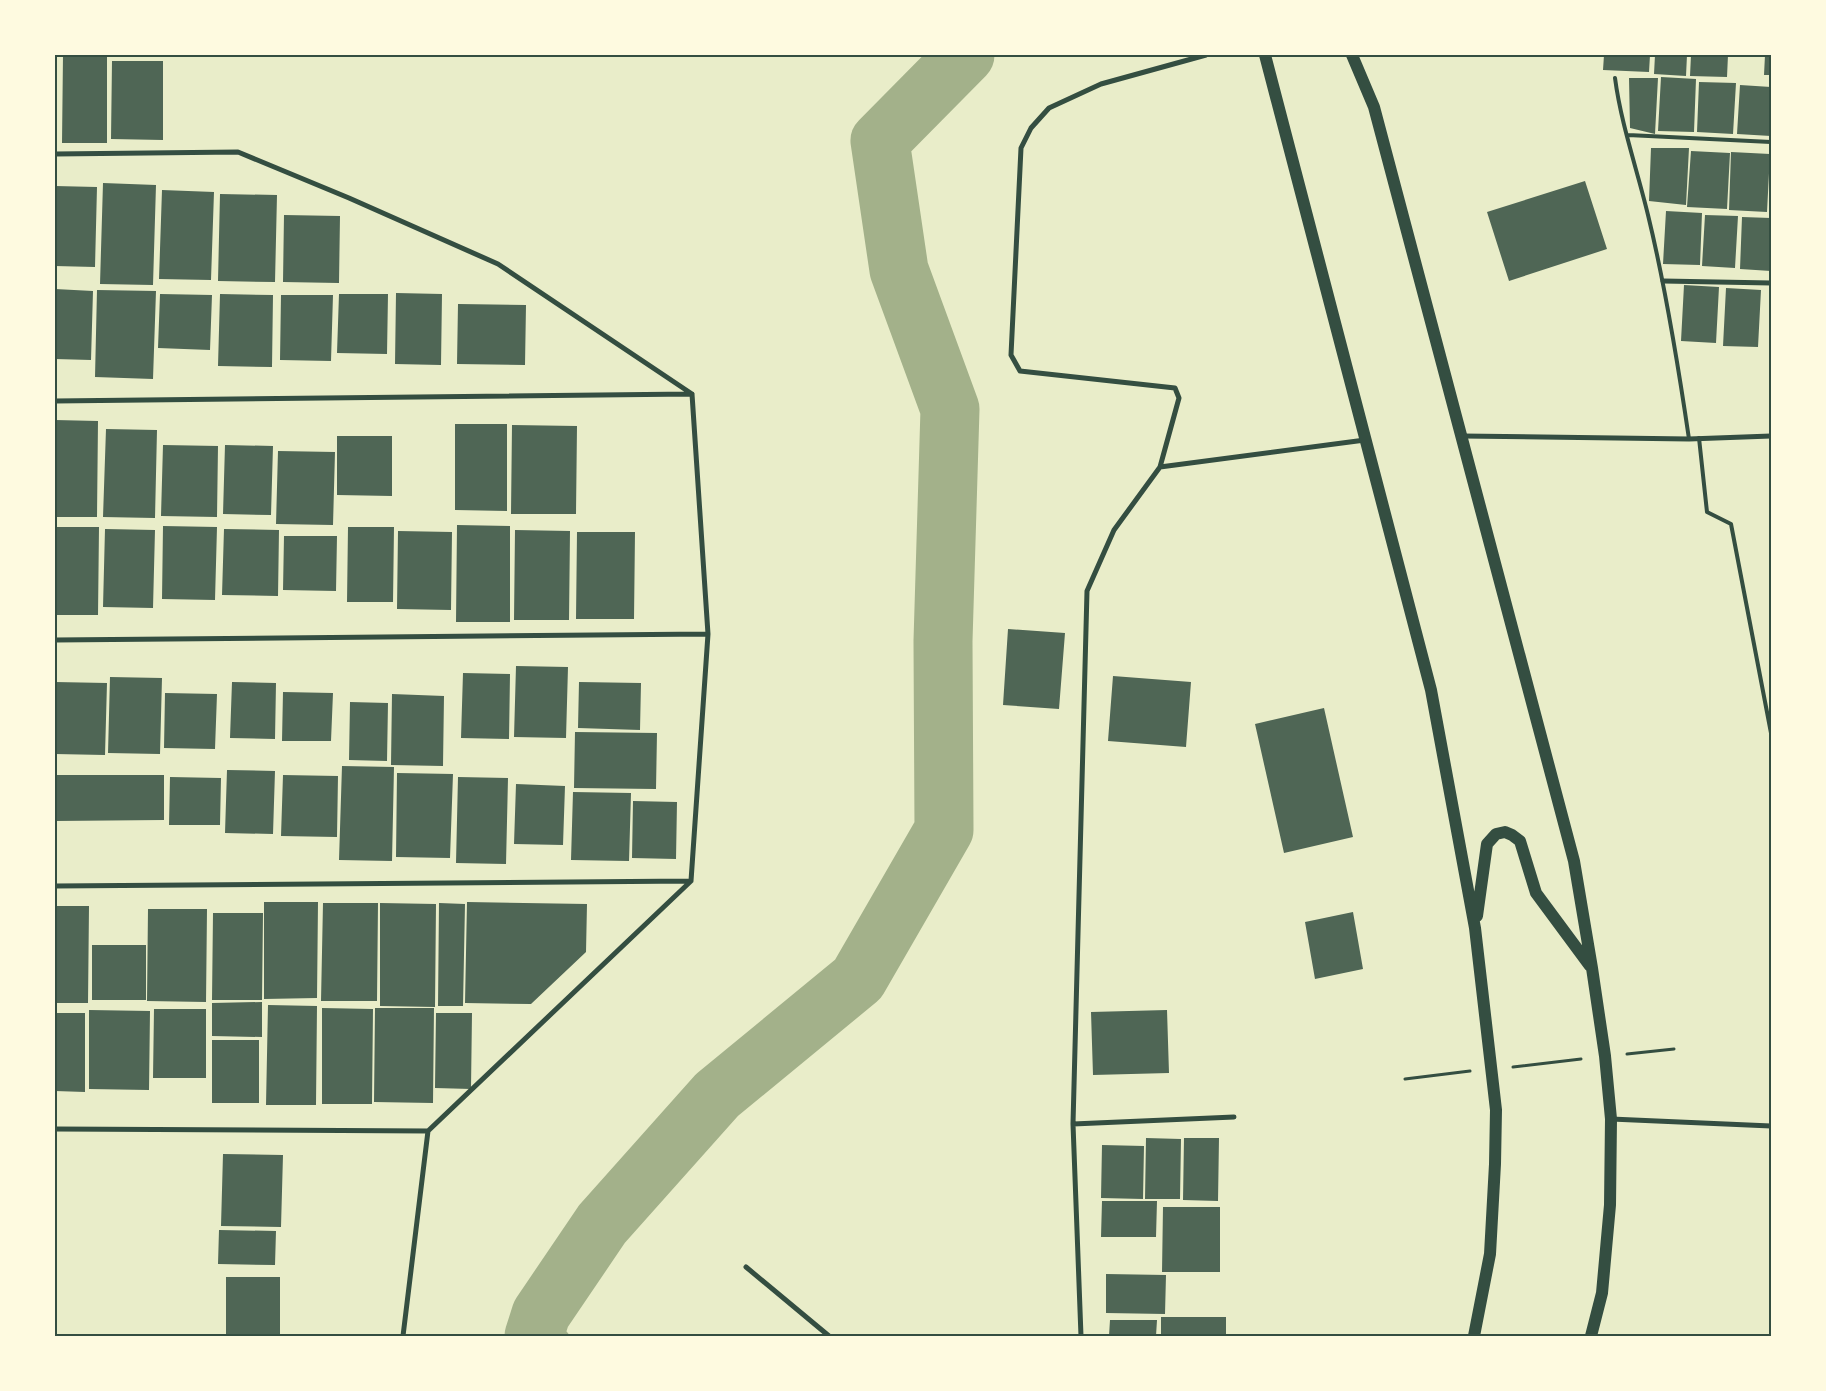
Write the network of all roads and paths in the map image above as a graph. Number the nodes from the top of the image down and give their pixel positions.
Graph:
1 (1206, 55) edge
2 (1265, 55) edge
3 (1352, 55) edge
4 (1615, 78) dead end
5 (1628, 135) junction
6 (1771, 142) edge
7 (55, 154) edge
8 (1663, 281) junction
9 (1771, 283) edge
10 (692, 394) junction
11 (55, 401) edge
12 (1461, 436) junction
13 (1771, 436) edge
14 (1699, 438) junction
15 (1689, 439) junction
16 (1365, 440) junction
17 (1160, 466) junction
18 (708, 634) junction
19 (55, 640) edge
20 (1771, 733) edge
21 (691, 881) junction
22 (55, 886) edge
23 (1475, 928) junction
24 (1592, 968) junction
25 (1674, 1048) dead end
26 (1605, 1056) junction
27 (1492, 1069) junction
28 (1405, 1078) dead end
29 (1234, 1117) dead end
30 (1611, 1119) junction
31 (1073, 1124) junction
32 (1771, 1126) edge
33 (55, 1130) edge
34 (428, 1131) junction
35 (746, 1268) dead end
36 (403, 1336) edge
37 (829, 1336) edge
38 (1081, 1336) edge
39 (1474, 1336) edge
40 (1591, 1336) edge

1 - 17 street
2 - 16 main road
3 - 12 main road
4 - 5 lane
5 - 6 lane
5 - 8 lane
7 - 10 street
8 - 9 street
8 - 15 lane
10 - 11 street
10 - 18 street
12 - 15 street
12 - 24 main road
13 - 14 street
14 - 15 street
14 - 20 lane
16 - 17 street
16 - 23 main road
17 - 31 street
18 - 19 street
18 - 21 street
21 - 22 street
21 - 34 street
23 - 24 main road
23 - 27 main road
24 - 26 main road
25 - 26 path
26 - 27 path
26 - 30 main road
27 - 28 path
27 - 39 main road
29 - 31 street
30 - 32 street
30 - 40 main road
31 - 38 street
33 - 34 street
34 - 36 street
35 - 37 street

